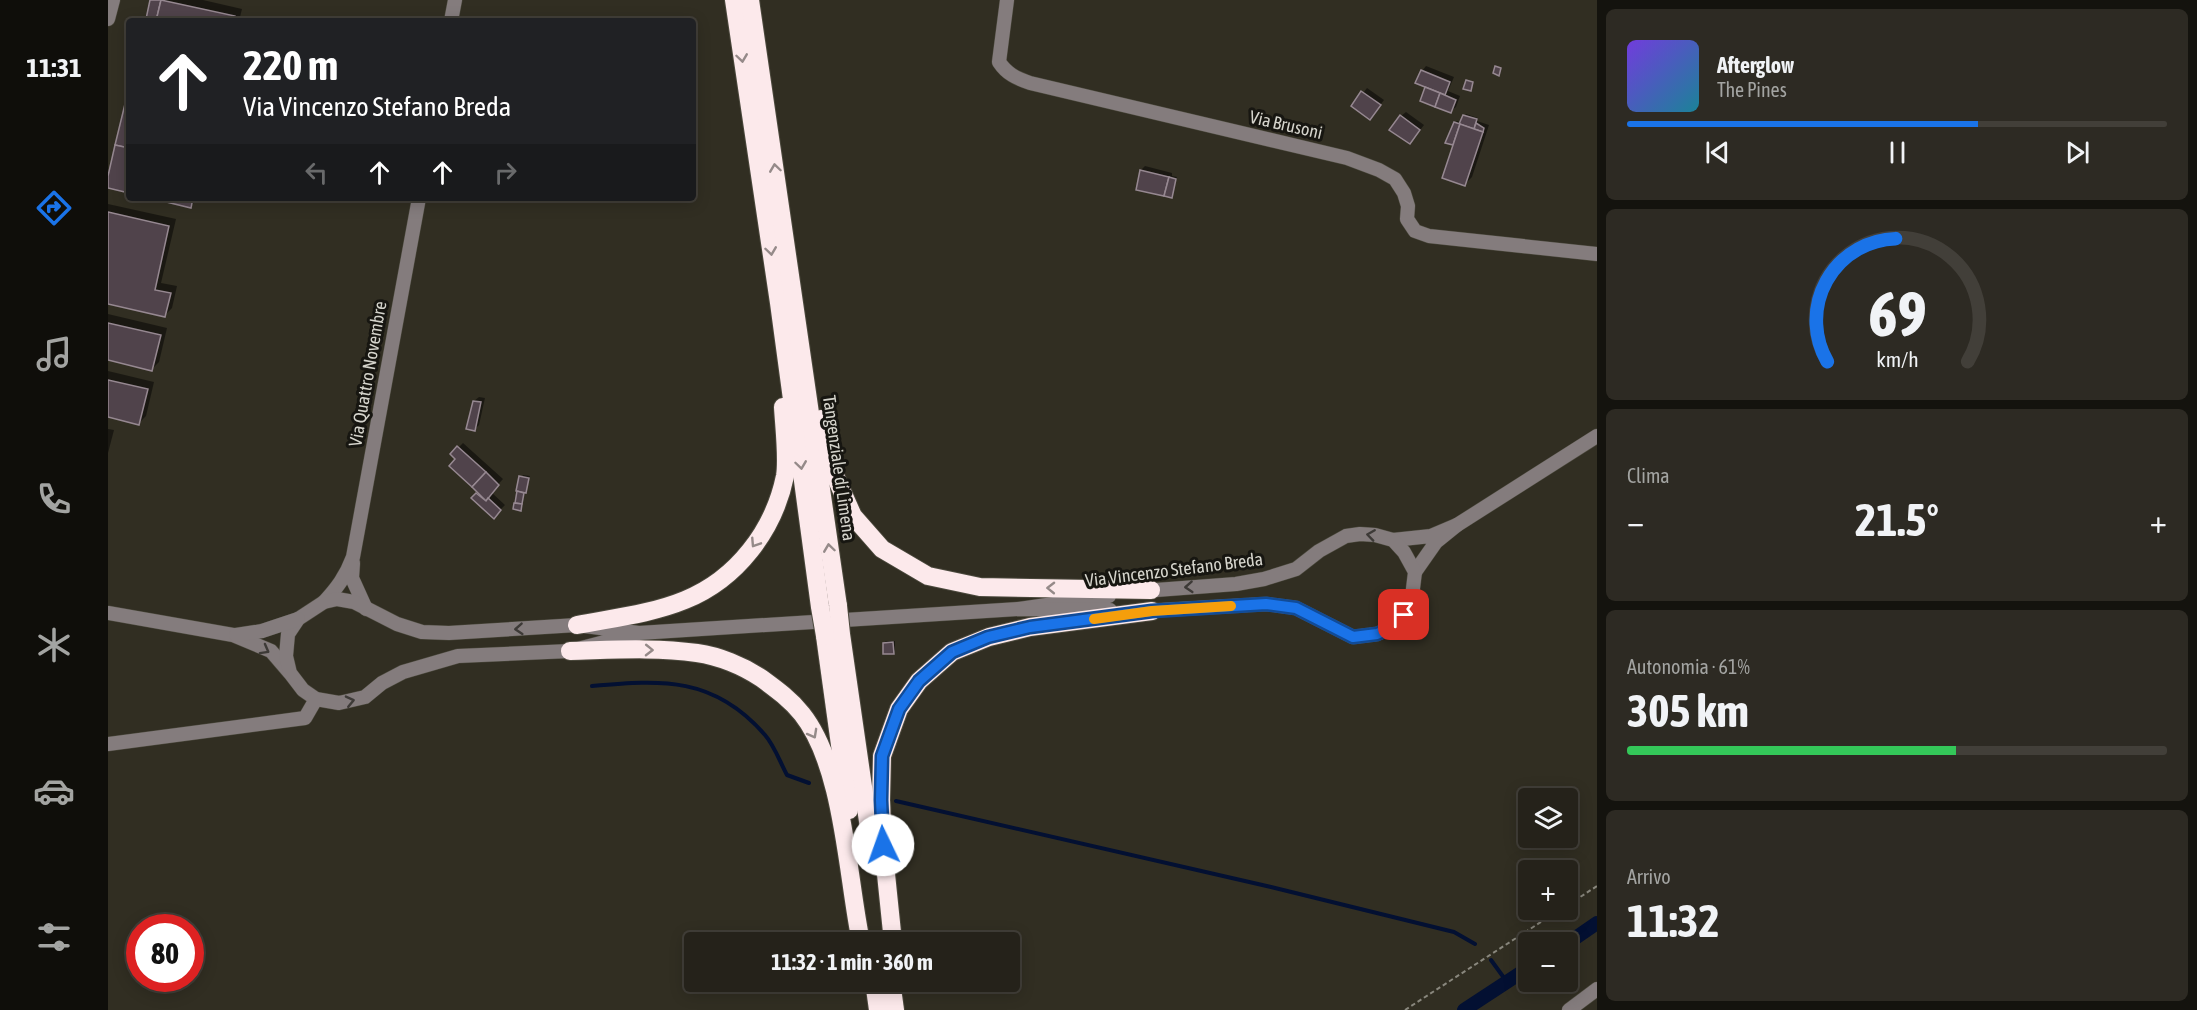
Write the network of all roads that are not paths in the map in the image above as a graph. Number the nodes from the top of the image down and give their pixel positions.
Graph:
1 (113, 0) edge
2 (455, 0) edge
3 (734, 0) edge
4 (750, 0) edge
5 (1006, 0) edge
6 (452, 18) edge
7 (108, 19) edge
8 (418, 201) edge
9 (1597, 254) edge
10 (789, 269) junction
11 (779, 303) junction
12 (1597, 436) edge
13 (1457, 525) junction
14 (1394, 540) junction
15 (353, 557) junction
16 (1415, 572) junction
17 (1151, 590) junction
18 (324, 602) junction
19 (829, 606) junction
20 (366, 609) junction
21 (1019, 609) junction
22 (1152, 611) junction
23 (108, 613) edge
24 (298, 619) junction
25 (577, 625) junction
26 (639, 633) junction
27 (234, 635) junction
28 (833, 635) junction
29 (570, 651) junction
30 (290, 673) junction
31 (316, 699) junction
32 (108, 744) edge
33 (859, 932) edge
34 (867, 932) edge
35 (883, 932) edge
36 (892, 932) edge
37 (1597, 989) edge
38 (1569, 1010) edge

1 - 7 street
2 - 6 street
3 -> 11 highway, Tangenziale di Limena
10 -> 4 highway, Tangenziale di Limena
5 - 9 street, Via Brusoni
8 - 15 street, Via Quattro Novembre
17 -> 10 highway
19 -> 10 highway, Tangenziale di Limena
11 -> 19 highway, Tangenziale di Limena
11 -> 25 highway
12 - 13 street, Via Vincenzo Stefano Breda
13 - 14 street, Via Vincenzo Stefano Breda
13 - 16 street, Via Vincenzo Stefano Breda
14 - 16 street
14 -> 17 street, Via Vincenzo Stefano Breda
15 - 18 street, Via Quattro Novembre
15 - 20 street, Via Quattro Novembre
16 - 22 street, Via Vincenzo Stefano Breda
17 - 21 street, Via Vincenzo Stefano Breda
18 - 20 street, Via Vincenzo Stefano Breda
18 - 24 street
19 - 28 highway, Tangenziale di Limena, bridge
25 -> 20 street, Via Vincenzo Stefano Breda
21 - 22 street, Via Vincenzo Stefano Breda
21 - 26 street, Via Vincenzo Stefano Breda
22 - 36 highway
23 - 27 street
24 - 27 street
24 - 30 street
25 - 26 street, Via Vincenzo Stefano Breda
26 - 29 street, Via Vincenzo Stefano Breda
27 -> 30 street
28 - 34 highway, Tangenziale di Limena
28 - 35 highway, Tangenziale di Limena
31 -> 29 street, Via Vincenzo Stefano Breda
29 -> 33 highway
30 - 31 street
31 - 32 street
37 - 38 street

